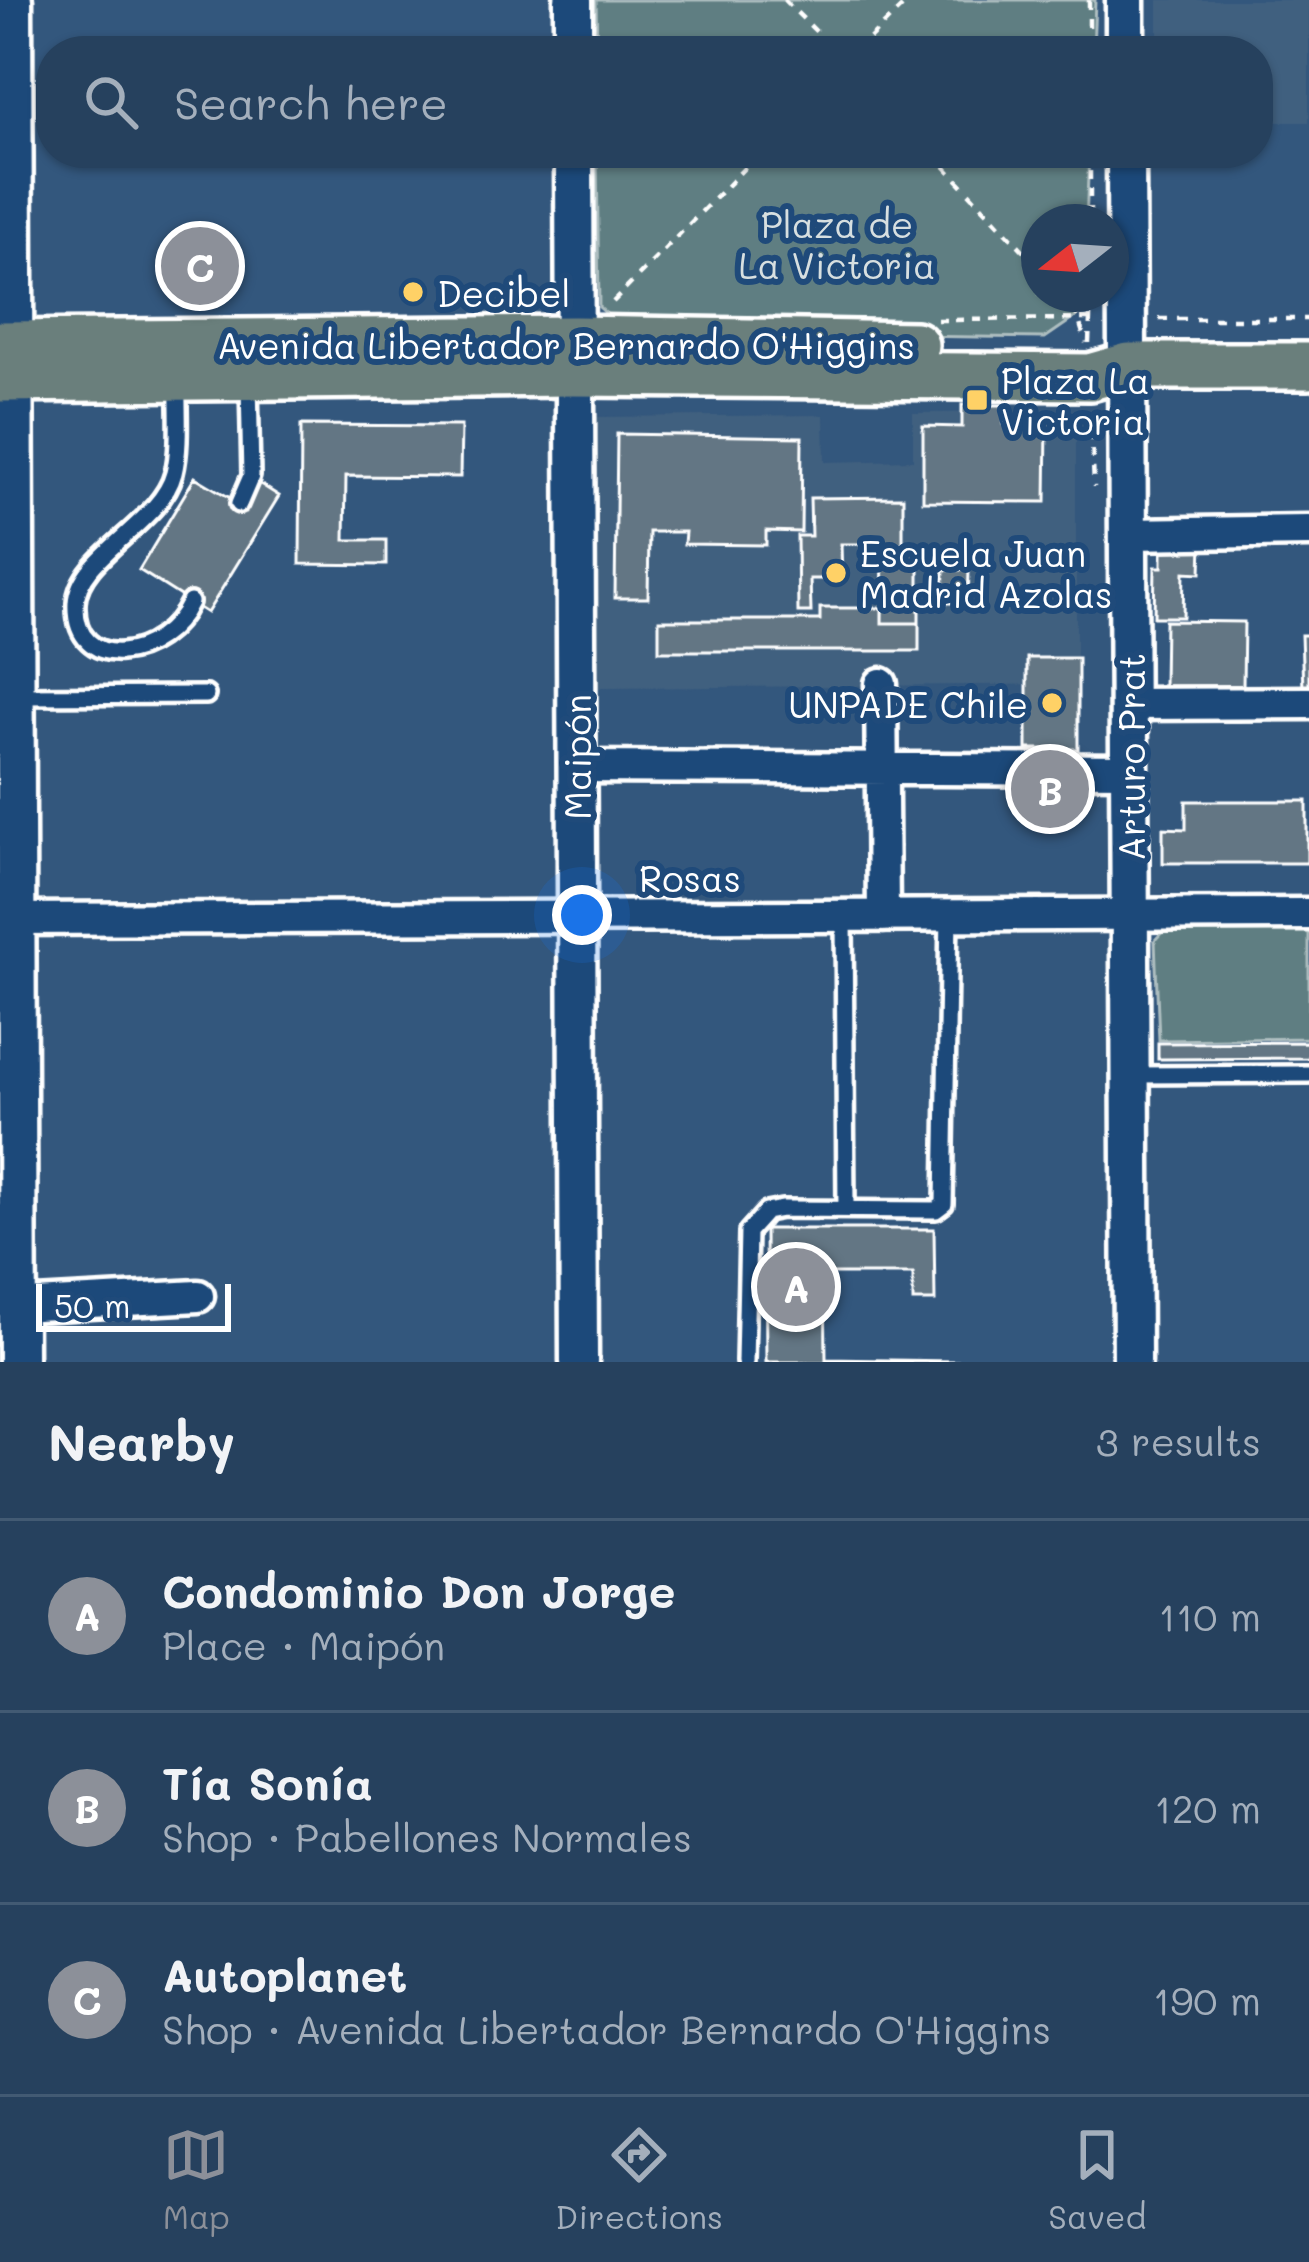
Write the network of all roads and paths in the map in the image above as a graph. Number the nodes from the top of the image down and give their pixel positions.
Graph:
1 (14, 0) edge
2 (573, 0) edge
3 (784, 0) edge
4 (909, 0) edge
5 (1089, 0) edge
6 (1125, 0) edge
7 (573, 36) edge
8 (821, 36) edge
9 (872, 36) edge
10 (1089, 36) edge
11 (1125, 36) edge
12 (574, 168) edge
13 (745, 168) edge
14 (946, 168) edge
15 (1090, 168) edge
16 (1125, 168) edge
17 (1090, 204) edge
18 (1021, 248) edge
19 (1079, 312) edge
20 (574, 338) junction
21 (1109, 357) junction
22 (7, 361) edge
23 (1309, 366) edge
24 (249, 376) junction
25 (178, 377) junction
26 (239, 503) dead end
27 (1309, 531) edge
28 (1130, 534) junction
29 (190, 602) dead end
30 (881, 684) dead end
31 (206, 695) dead end
32 (16, 696) junction
33 (1309, 703) edge
34 (1130, 704) junction
35 (576, 767) junction
36 (881, 768) junction
37 (1130, 770) junction
38 (1130, 914) junction
39 (1309, 914) edge
40 (949, 915) junction
41 (844, 916) junction
42 (883, 916) junction
43 (577, 917) junction
44 (8, 919) edge
45 (1309, 1075) edge
46 (1131, 1076) junction
47 (9, 1104) edge
48 (847, 1209) junction
49 (12, 1286) edge
50 (198, 1296) dead end
51 (18, 1362) edge
52 (579, 1362) edge
53 (745, 1362) edge
54 (1132, 1362) edge

1 - 22 street
2 - 7 street
3 - 8 path
4 - 9 path
5 - 10 path
6 - 11 street
12 - 20 street, Maipón
13 - 20 path
14 - 18 path
15 - 17 path
16 - 21 street, Arturo Prat
19 - 21 path
20 - 21 main road, Avenida Libertador Bernardo O'Higgins
20 - 22 main road, Avenida Libertador Bernardo O'Higgins
20 - 24 main road, Avenida Libertador Bernardo O'Higgins
20 - 35 street, Maipón
21 - 23 main road, Avenida Libertador Bernardo O'Higgins
21 - 28 street, Arturo Prat
22 - 25 main road, Avenida Libertador Bernardo O'Higgins
22 - 32 street
24 - 25 main road, Avenida Libertador Bernardo O'Higgins
24 - 26 lane
25 - 29 lane
27 - 28 street
28 - 34 street, Arturo Prat
30 - 36 street
31 - 32 lane
32 - 44 street
33 - 34 street
34 - 37 street, Arturo Prat
35 - 36 street
35 - 43 street, Maipón
36 - 37 street
36 - 42 street
37 - 38 street, Arturo Prat
38 - 39 street, Rosas
38 - 40 street, Rosas
38 - 46 street, Arturo Prat
40 - 42 street, Rosas
40 - 48 lane
41 - 42 street, Rosas
41 - 43 street, Rosas
41 - 48 lane
43 - 44 street, Rosas
43 - 52 street, Maipón
44 - 47 street
45 - 46 lane
46 - 54 street, Arturo Prat
47 - 49 street
48 - 53 lane
49 - 50 street
49 - 51 street

